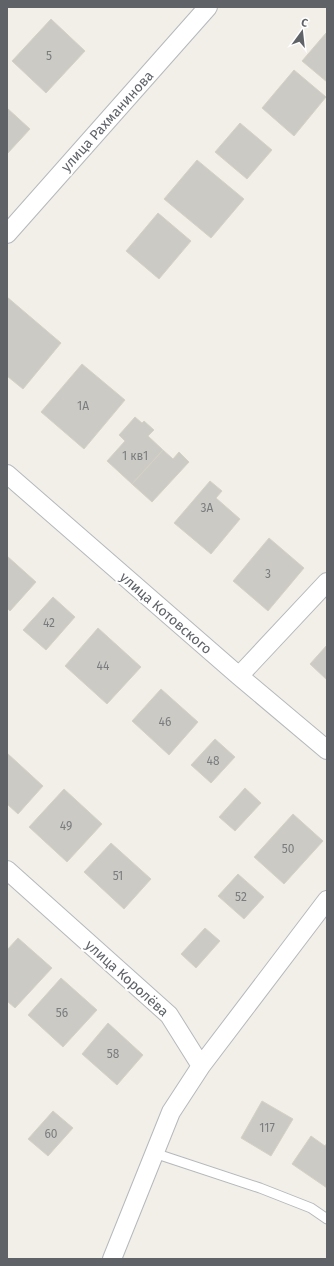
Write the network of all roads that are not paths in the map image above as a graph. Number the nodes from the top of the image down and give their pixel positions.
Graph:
1 (208, 7) edge
2 (7, 234) edge
3 (7, 474) edge
4 (327, 582) edge
5 (239, 676) junction
6 (327, 750) edge
7 (7, 870) edge
8 (327, 900) edge
9 (201, 1066) junction
10 (154, 1153) junction
11 (327, 1219) edge
12 (112, 1259) edge

1 - 2 street, улица Рахманинова
3 - 5 street, улица Котовского
4 - 5 street
5 - 6 street, улица Котовского
7 - 9 street, улица Королёва
8 - 9 street
9 - 10 street
10 - 11 lane
10 - 12 street

